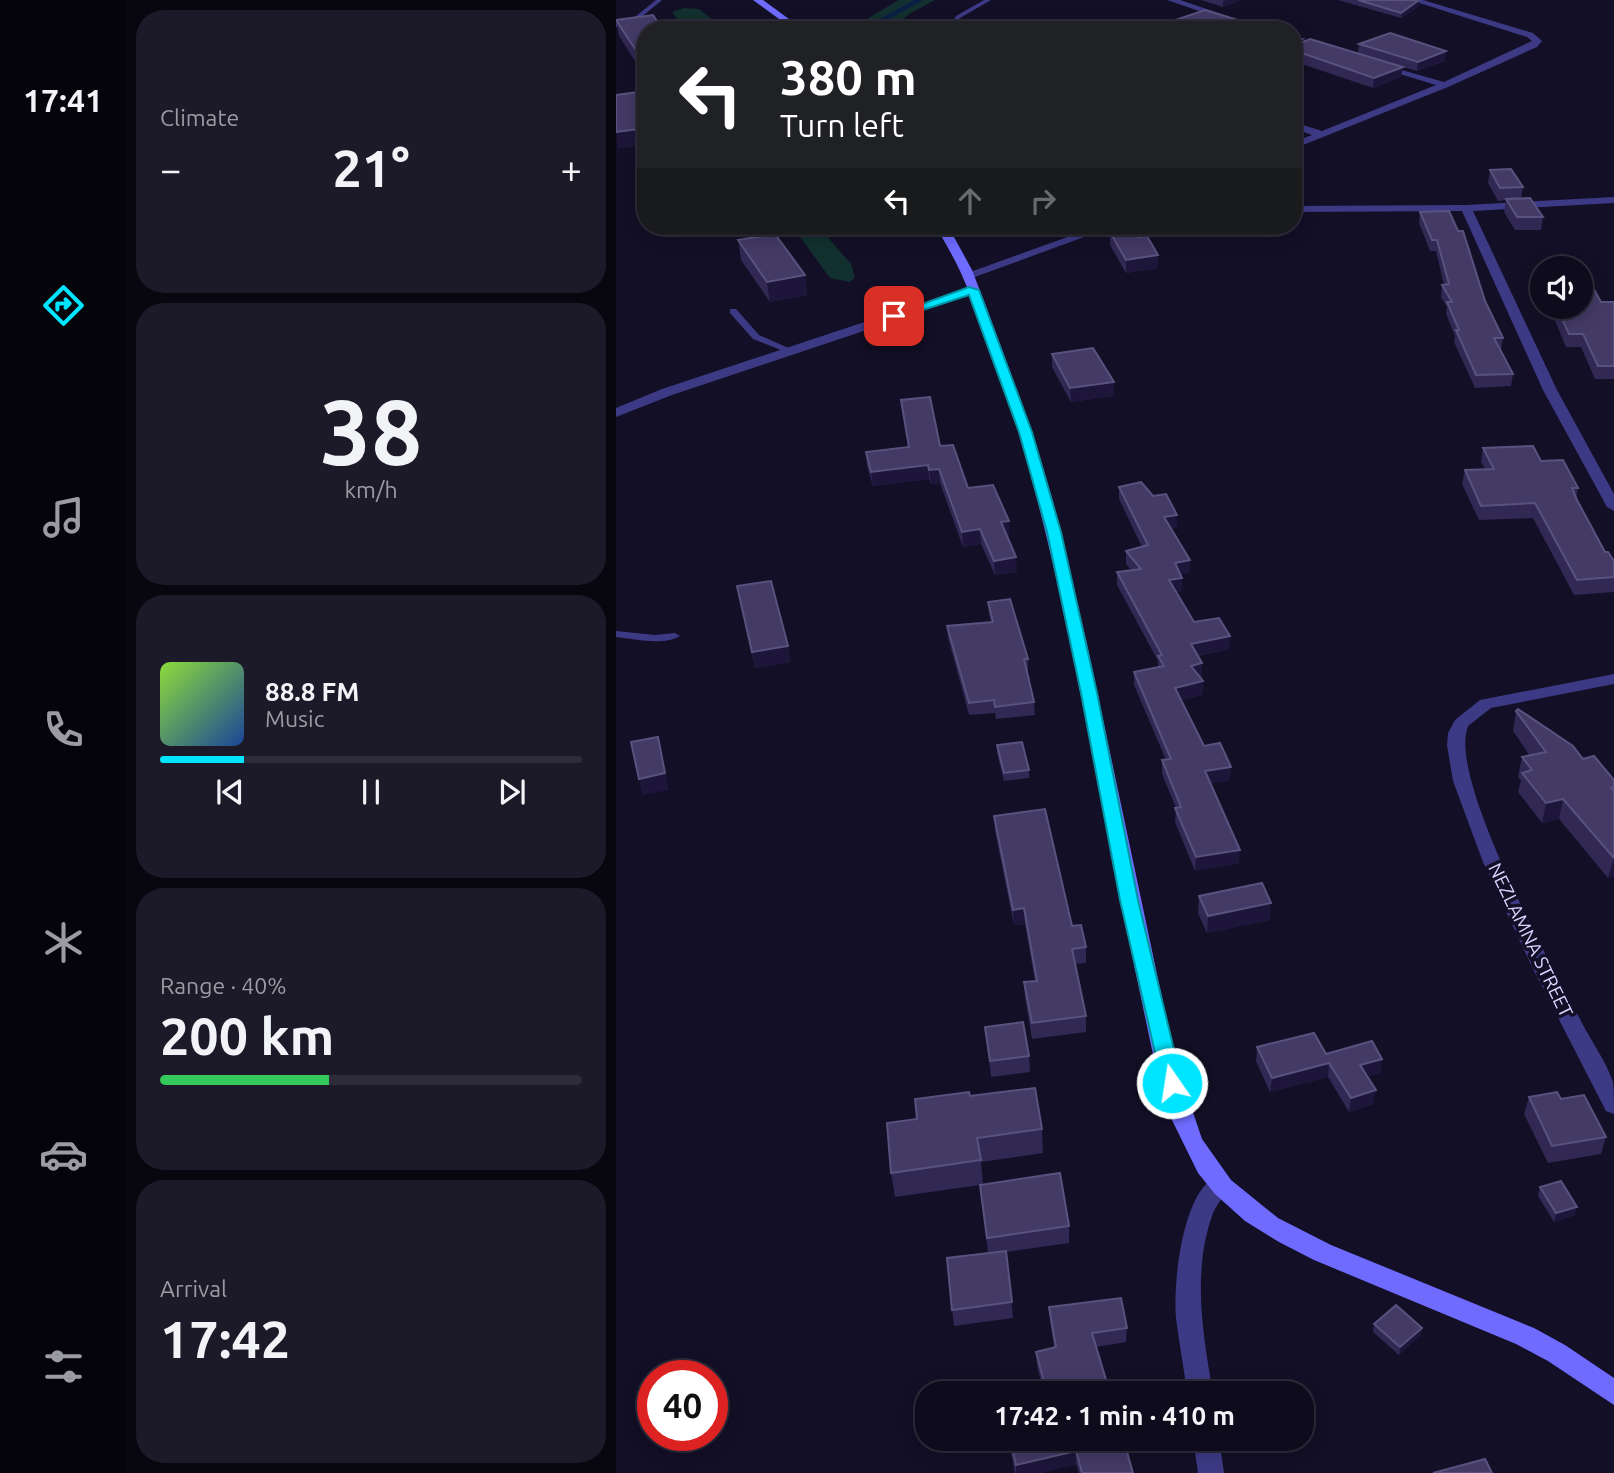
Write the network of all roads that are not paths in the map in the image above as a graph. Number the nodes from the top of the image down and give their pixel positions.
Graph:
1 (659, 0) edge
2 (757, 0) edge
3 (988, 0) edge
4 (1171, 0) edge
5 (1419, 1) edge
6 (787, 21) edge
7 (956, 21) edge
8 (1237, 21) edge
9 (616, 24) edge
10 (1366, 61) edge
11 (1445, 85) junction
12 (1302, 128) edge
13 (1321, 134) junction
14 (1302, 142) edge
15 (1614, 200) edge
16 (1466, 208) junction
17 (1302, 209) edge
18 (947, 235) edge
19 (1086, 235) edge
20 (971, 282) junction
21 (733, 311) dead end
22 (789, 350) junction
23 (616, 413) edge
24 (1614, 507) edge
25 (616, 634) edge
26 (675, 636) dead end
27 (1614, 679) edge
28 (1614, 1105) edge
29 (1220, 1184) junction
30 (1198, 1381) edge
31 (1613, 1386) edge
32 (1208, 1451) edge
33 (1212, 1473) edge

1 - 9 lane
2 - 6 street
3 - 7 lane
4 - 8 street
5 - 11 street
10 - 11 street
11 - 13 street
12 - 13 street
13 - 14 street
15 - 16 street
16 - 17 street
16 - 24 street
18 - 20 street
19 - 20 street
20 - 22 street
20 - 29 street
21 - 22 lane
22 - 23 street
25 - 26 lane
27 - 28 street, NEZLAMNA STREET
29 - 30 street
29 - 31 street
32 - 33 street

